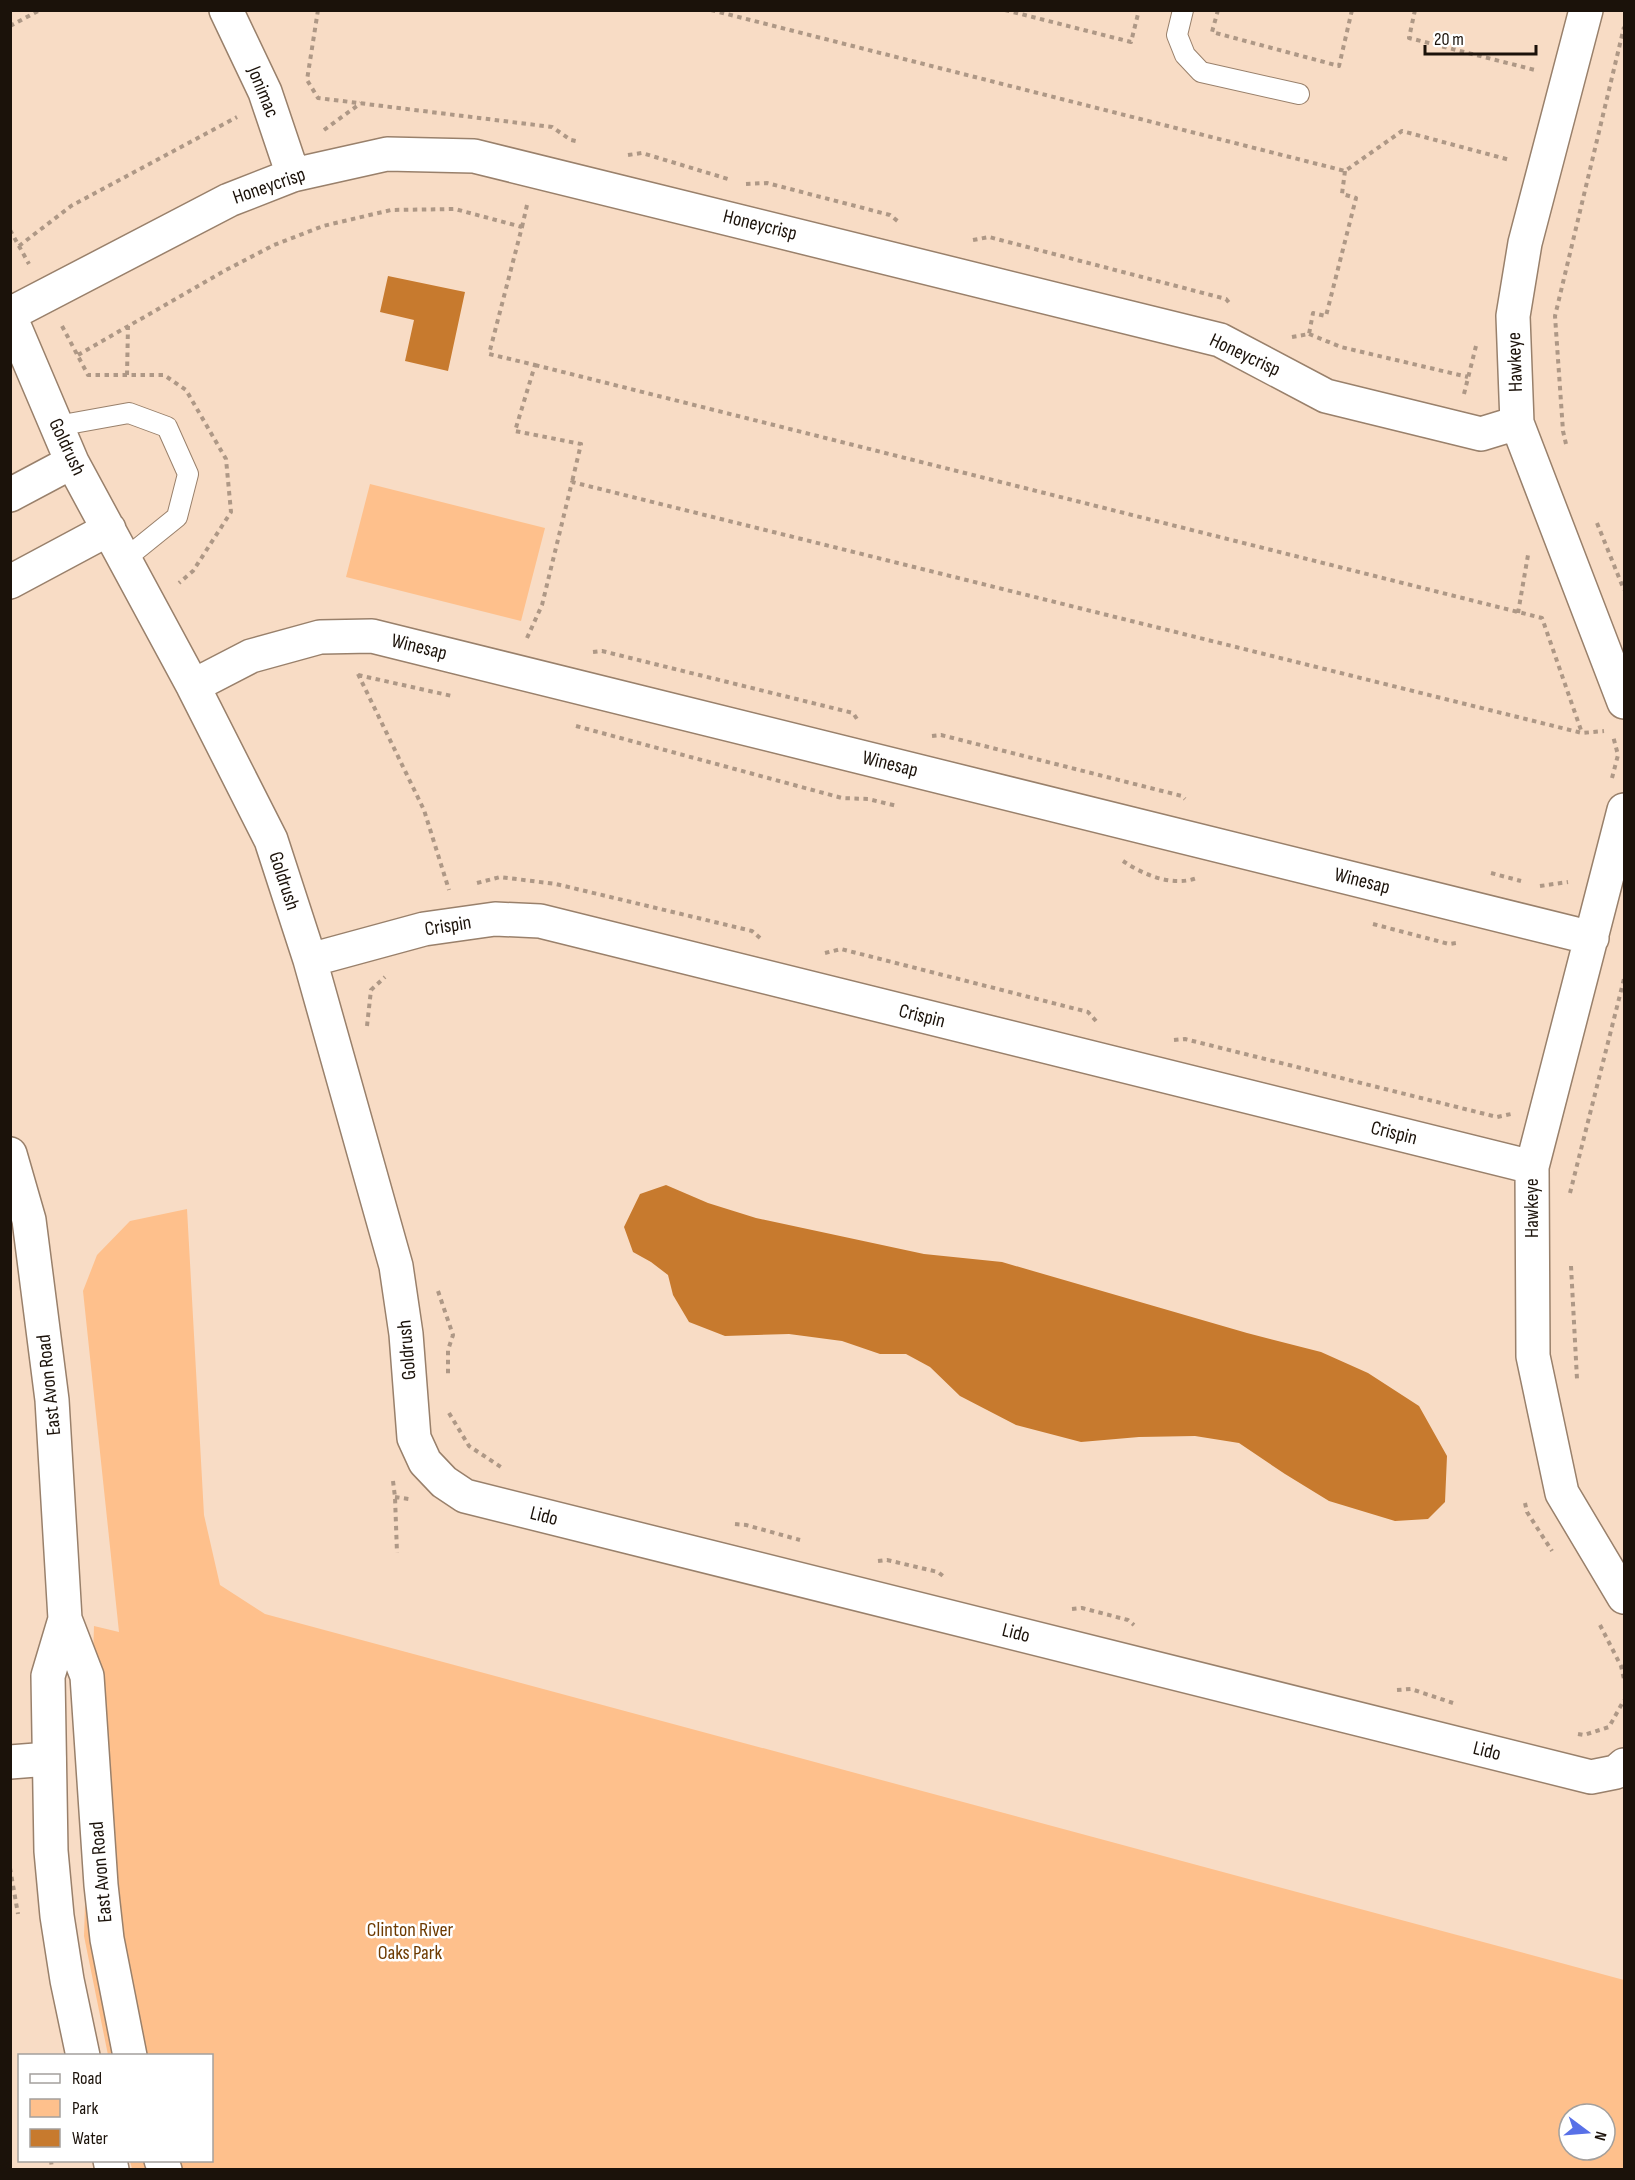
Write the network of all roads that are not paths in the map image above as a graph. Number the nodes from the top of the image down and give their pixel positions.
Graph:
1 (226, 10) edge
2 (1183, 10) edge
3 (1587, 10) edge
4 (1299, 94) dead end
5 (294, 175) junction
6 (10, 315) edge
7 (1518, 423) junction
8 (57, 426) junction
9 (72, 462) junction
10 (10, 495) edge
11 (109, 529) junction
12 (125, 559) junction
13 (10, 582) edge
14 (193, 686) junction
15 (1624, 702) edge
16 (1617, 800) edge
17 (1592, 938) junction
18 (310, 960) junction
19 (10, 1154) edge
20 (1532, 1167) junction
21 (444, 1482) joint
22 (1624, 1597) edge
23 (64, 1619) junction
24 (49, 1759) junction
25 (10, 1762) edge
26 (1624, 1765) edge
27 (83, 2054) edge
28 (130, 2054) edge

1 - 5 street, Jonimac
2 - 4 lane
3 - 7 street, Hawkeye
5 - 6 street, Honeycrisp
5 - 7 street, Honeycrisp
6 - 8 street, Goldrush
7 - 15 street, Hawkeye
8 - 9 street, Goldrush
8 - 12 lane
9 - 10 street
9 - 11 street, Goldrush
11 - 12 street, Goldrush
11 - 13 street
12 - 14 street, Goldrush
14 - 17 street, Winesap
14 - 18 street, Goldrush
16 - 17 street, Hawkeye
17 - 20 street, Hawkeye
18 - 20 street, Crispin
18 - 21 street, Goldrush
19 - 23 street, East Avon Road
20 - 22 street, Hawkeye
21 - 26 street, Lido
23 - 24 street, East Avon Road
23 - 28 street, East Avon Road
24 - 25 street
24 - 27 street, East Avon Road

